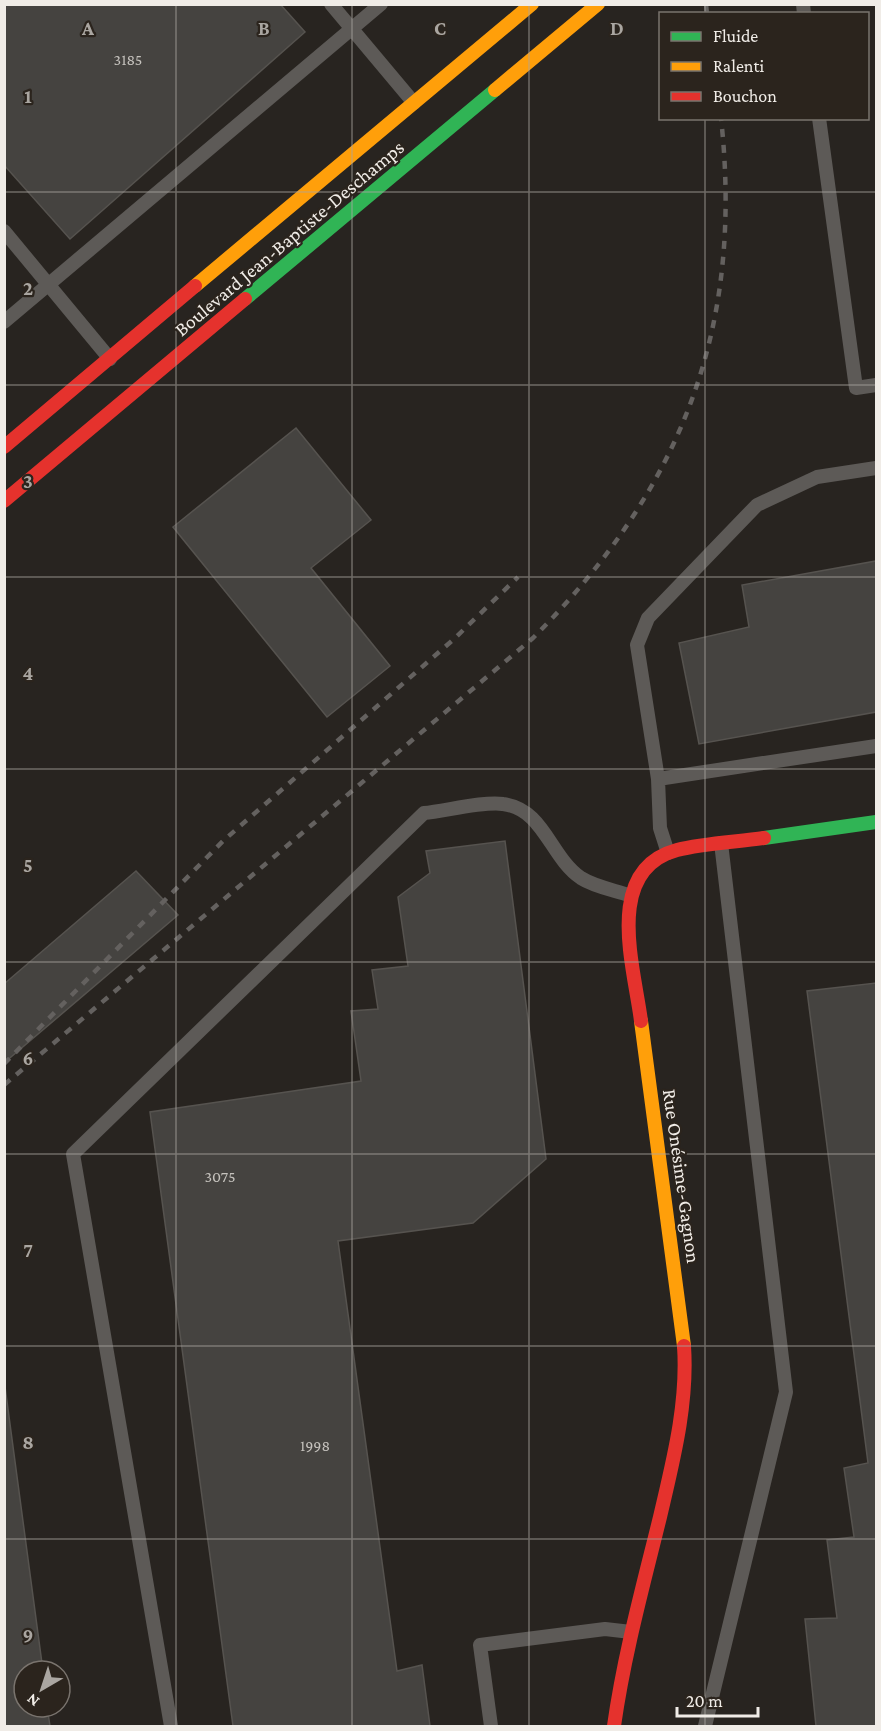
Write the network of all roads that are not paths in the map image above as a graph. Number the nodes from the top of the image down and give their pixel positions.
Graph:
1 (331, 4) edge
2 (381, 4) edge
3 (532, 4) edge
4 (598, 4) edge
5 (352, 29) junction
6 (414, 103) junction
7 (819, 120) edge
8 (4, 231) edge
9 (49, 284) junction
10 (4, 322) edge
11 (110, 359) junction
12 (876, 386) edge
13 (4, 447) edge
14 (876, 468) edge
15 (4, 501) edge
16 (876, 746) edge
17 (657, 779) junction
18 (876, 822) edge
19 (721, 843) junction
20 (668, 853) junction
21 (629, 895) junction
22 (632, 1632) junction
23 (171, 1726) edge
24 (491, 1726) edge
25 (614, 1726) edge
26 (705, 1726) edge

1 - 5 lane
2 - 5 lane
3 - 6 street, Boulevard Jean-Baptiste-Deschamps
4 - 15 street, Boulevard Jean-Baptiste-Deschamps
5 - 6 lane
5 - 9 lane
6 - 11 street, Boulevard Jean-Baptiste-Deschamps
7 - 12 lane
8 - 9 lane
9 - 10 lane
9 - 11 lane
11 - 13 street, Boulevard Jean-Baptiste-Deschamps
14 - 17 lane
16 - 17 lane
17 - 20 lane
18 - 19 street
19 - 20 street
19 - 26 lane
20 - 21 street
21 - 22 street, Rue Onésime-Gagnon
21 - 23 lane
22 - 24 lane
22 - 25 street, Rue Onésime-Gagnon

